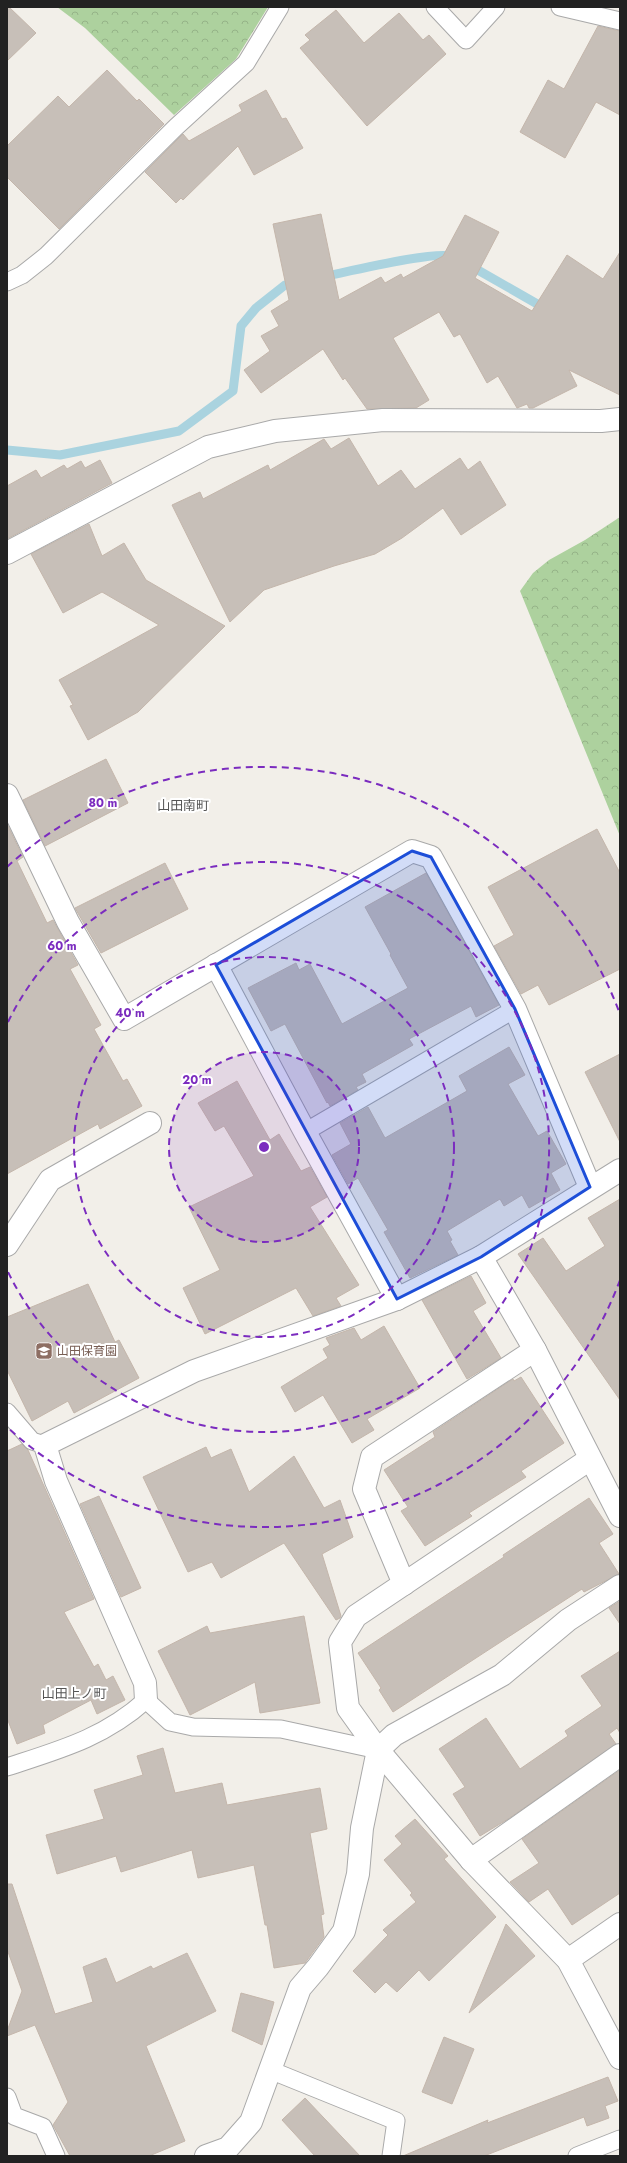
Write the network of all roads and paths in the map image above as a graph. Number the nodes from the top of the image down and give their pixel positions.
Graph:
1 (280, 7) edge
2 (435, 7) edge
3 (496, 7) edge
4 (560, 7) edge
5 (620, 21) edge
6 (7, 282) edge
7 (620, 419) edge
8 (7, 553) edge
9 (7, 795) edge
10 (216, 965) junction
11 (515, 1009) junction
12 (150, 1122) dead end
13 (305, 1132) junction
14 (620, 1170) edge
15 (590, 1187) junction
16 (7, 1245) edge
17 (481, 1257) junction
18 (397, 1299) junction
19 (535, 1350) junction
20 (7, 1412) edge
21 (45, 1445) junction
22 (590, 1459) junction
23 (620, 1516) edge
24 (404, 1584) junction
25 (620, 1586) edge
26 (146, 1700) junction
27 (378, 1750) junction
28 (620, 1755) edge
29 (7, 1767) edge
30 (471, 1860) junction
31 (620, 1924) edge
32 (568, 1960) junction
33 (620, 2058) edge
34 (270, 2070) junction
35 (7, 2097) edge
36 (620, 2139) edge
37 (56, 2156) edge
38 (206, 2156) edge
39 (391, 2156) edge
40 (578, 2156) edge

1 - 6 lane
2 - 3 lane
4 - 5 lane
7 - 8 street
9 - 10 street
10 - 11 street
10 - 13 street
11 - 13 lane
11 - 15 street
12 - 16 street
13 - 18 street
14 - 15 street
15 - 17 street
17 - 18 street
17 - 19 street
18 - 21 street
19 - 22 street
19 - 24 street
20 - 21 lane
21 - 26 street
22 - 23 street
22 - 24 street
24 - 27 street
25 - 27 street
26 - 27 lane
26 - 29 lane
27 - 30 street
27 - 34 street
28 - 30 street
30 - 32 street
31 - 32 street
32 - 33 street
34 - 38 street
34 - 39 lane
35 - 37 lane
36 - 40 lane

